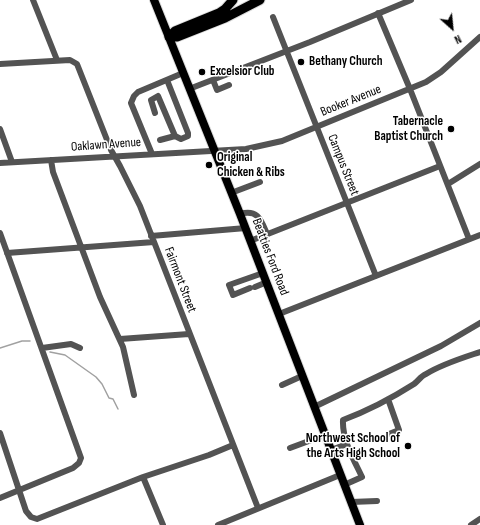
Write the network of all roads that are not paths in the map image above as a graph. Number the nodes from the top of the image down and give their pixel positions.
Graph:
1 (33, 0) edge
2 (154, 0) edge
3 (233, 0) edge
4 (260, 0) edge
5 (411, 0) edge
6 (378, 13) junction
7 (273, 17) dead end
8 (169, 37) junction
9 (480, 37) edge
10 (287, 51) junction
11 (57, 60) junction
12 (0, 64) edge
13 (183, 73) junction
14 (167, 80) junction
15 (213, 80) junction
16 (229, 86) dead end
17 (190, 89) junction
18 (410, 89) junction
19 (171, 90) junction
20 (158, 96) junction
21 (155, 113) dead end
22 (317, 127) junction
23 (0, 129) edge
24 (175, 136) junction
25 (160, 140) dead end
26 (214, 150) junction
27 (152, 154) junction
28 (115, 156) junction
29 (51, 160) junction
30 (12, 162) junction
31 (0, 163) edge
32 (480, 164) edge
33 (440, 166) junction
34 (260, 182) dead end
35 (448, 184) junction
36 (231, 193) junction
37 (347, 202) junction
38 (240, 214) junction
39 (246, 228) junction
40 (0, 234) edge
41 (267, 234) junction
42 (480, 235) edge
43 (153, 239) junction
44 (469, 239) junction
45 (250, 241) junction
46 (81, 247) junction
47 (4, 252) edge
48 (263, 273) junction
49 (376, 276) junction
50 (267, 282) junction
51 (279, 314) junction
52 (480, 323) edge
53 (189, 334) junction
54 (120, 339) junction
55 (42, 348) junction
56 (80, 348) dead end
57 (480, 352) edge
58 (302, 376) junction
59 (282, 385) dead end
60 (134, 395) dead end
61 (388, 398) junction
62 (314, 407) junction
63 (0, 434) edge
64 (390, 434) dead end
65 (325, 435) junction
66 (347, 444) junction
67 (233, 445) junction
68 (290, 448) dead end
69 (331, 450) junction
70 (340, 475) junction
71 (143, 477) junction
72 (344, 485) junction
73 (19, 490) junction
74 (0, 498) edge
75 (377, 501) dead end
76 (351, 502) junction
77 (258, 508) junction
78 (480, 518) edge
79 (163, 525) edge
80 (218, 525) edge
81 (360, 525) edge
82 (471, 525) edge

1 - 11 street
2 - 8 main road, Beatties Ford Road
3 - 8 highway
4 - 8 highway
5 - 6 street
6 - 10 street
6 - 18 street
7 - 10 street, Campus Street
8 - 13 main road, Beatties Ford Road
9 - 18 street, Booker Avenue
10 - 15 street
10 - 22 street, Campus Street
11 - 12 street
11 - 28 street, Fairmont Street
13 - 14 street
13 - 17 main road, Beatties Ford Road
14 - 19 street
14 - 27 street
15 - 16 street
15 - 17 street
17 - 26 main road, Beatties Ford Road
18 - 22 street, Booker Avenue
18 - 33 street
19 - 20 street
19 - 24 street
20 - 21 street
20 - 24 street
22 - 26 street, Booker Avenue
22 - 37 street, Campus Street
23 - 30 street
24 - 25 street
26 - 27 street, Oaklawn Avenue
26 - 36 main road, Beatties Ford Road
27 - 28 street, Oaklawn Avenue
28 - 29 street, Oaklawn Avenue
28 - 43 street, Fairmont Street
29 - 30 street, Oaklawn Avenue
29 - 46 street
30 - 31 street, Oaklawn Avenue
32 - 35 street
33 - 35 street
33 - 37 street
34 - 36 street
35 - 44 street
36 - 38 main road, Beatties Ford Road
37 - 41 street
37 - 49 street, Campus Street
38 - 39 main road, Beatties Ford Road
38 - 41 street
39 - 43 street
39 - 45 main road, Beatties Ford Road
40 - 47 street
41 - 45 street
42 - 44 street
43 - 46 street
43 - 53 street, Fairmont Street
44 - 49 street
45 - 48 main road, Beatties Ford Road
46 - 47 street
46 - 54 street
47 - 55 street
48 - 50 main road, Beatties Ford Road
48 - 50 street
49 - 51 street
50 - 51 main road, Beatties Ford Road
51 - 58 main road, Beatties Ford Road
52 - 62 street
53 - 54 street
53 - 67 street, Fairmont Street
54 - 60 street
55 - 56 street
55 - 73 street
57 - 61 street
58 - 59 street
58 - 62 main road, Beatties Ford Road
61 - 64 street
61 - 66 street
62 - 65 main road, Beatties Ford Road
63 - 73 street
65 - 68 street
65 - 69 main road, Beatties Ford Road
66 - 69 street
66 - 72 street
67 - 71 street
67 - 77 street, Fairmont Street
69 - 70 main road, Beatties Ford Road
70 - 72 main road, Beatties Ford Road
70 - 77 street
71 - 73 street
71 - 79 street
72 - 76 main road, Beatties Ford Road
73 - 74 street
75 - 76 street
76 - 81 main road, Beatties Ford Road
77 - 80 street
78 - 82 street

